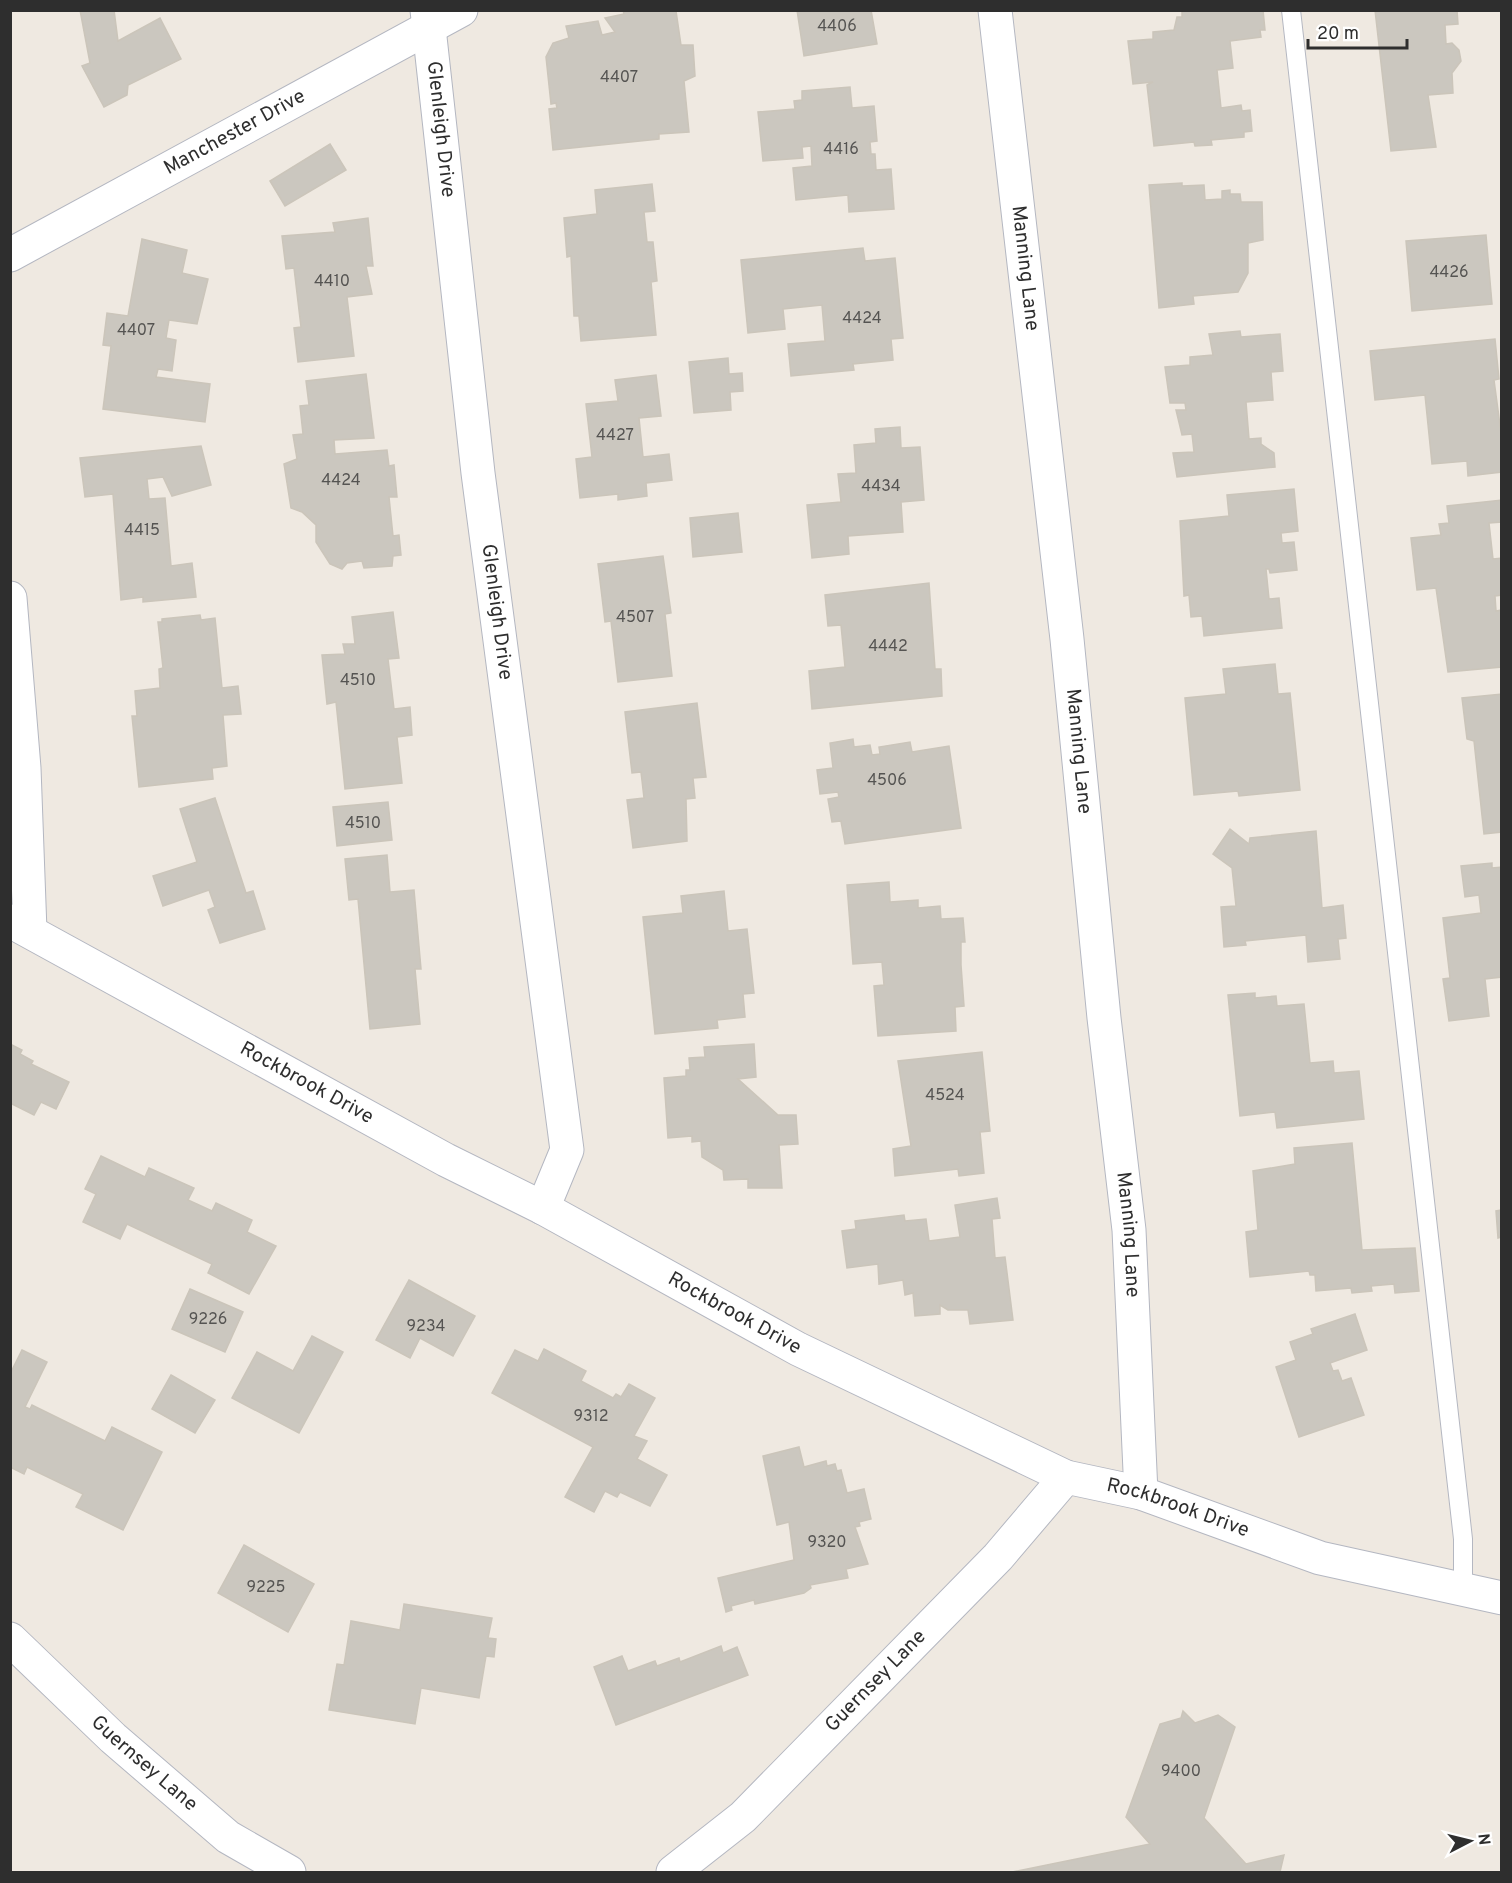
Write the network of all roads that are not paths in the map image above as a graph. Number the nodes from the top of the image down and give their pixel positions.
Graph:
1 (461, 10) edge
2 (995, 10) edge
3 (1291, 10) edge
4 (428, 19) edge
5 (10, 255) edge
6 (10, 598) edge
7 (20, 926) edge
8 (543, 1208) junction
9 (1066, 1477) junction
10 (1141, 1492) junction
11 (1463, 1590) junction
12 (1502, 1598) edge
13 (10, 1639) edge
14 (289, 1872) edge
15 (673, 1872) edge

1 - 4 street, Manchester Drive
2 - 10 street, Manning Lane
3 - 11 lane
4 - 5 street, Manchester Drive
4 - 8 street, Glenleigh Drive
6 - 7 street
7 - 8 street, Rockbrook Drive
8 - 9 street, Rockbrook Drive
9 - 10 street, Rockbrook Drive
9 - 15 street, Guernsey Lane
10 - 11 street, Rockbrook Drive
11 - 12 street, Rockbrook Drive
13 - 14 street, Guernsey Lane

